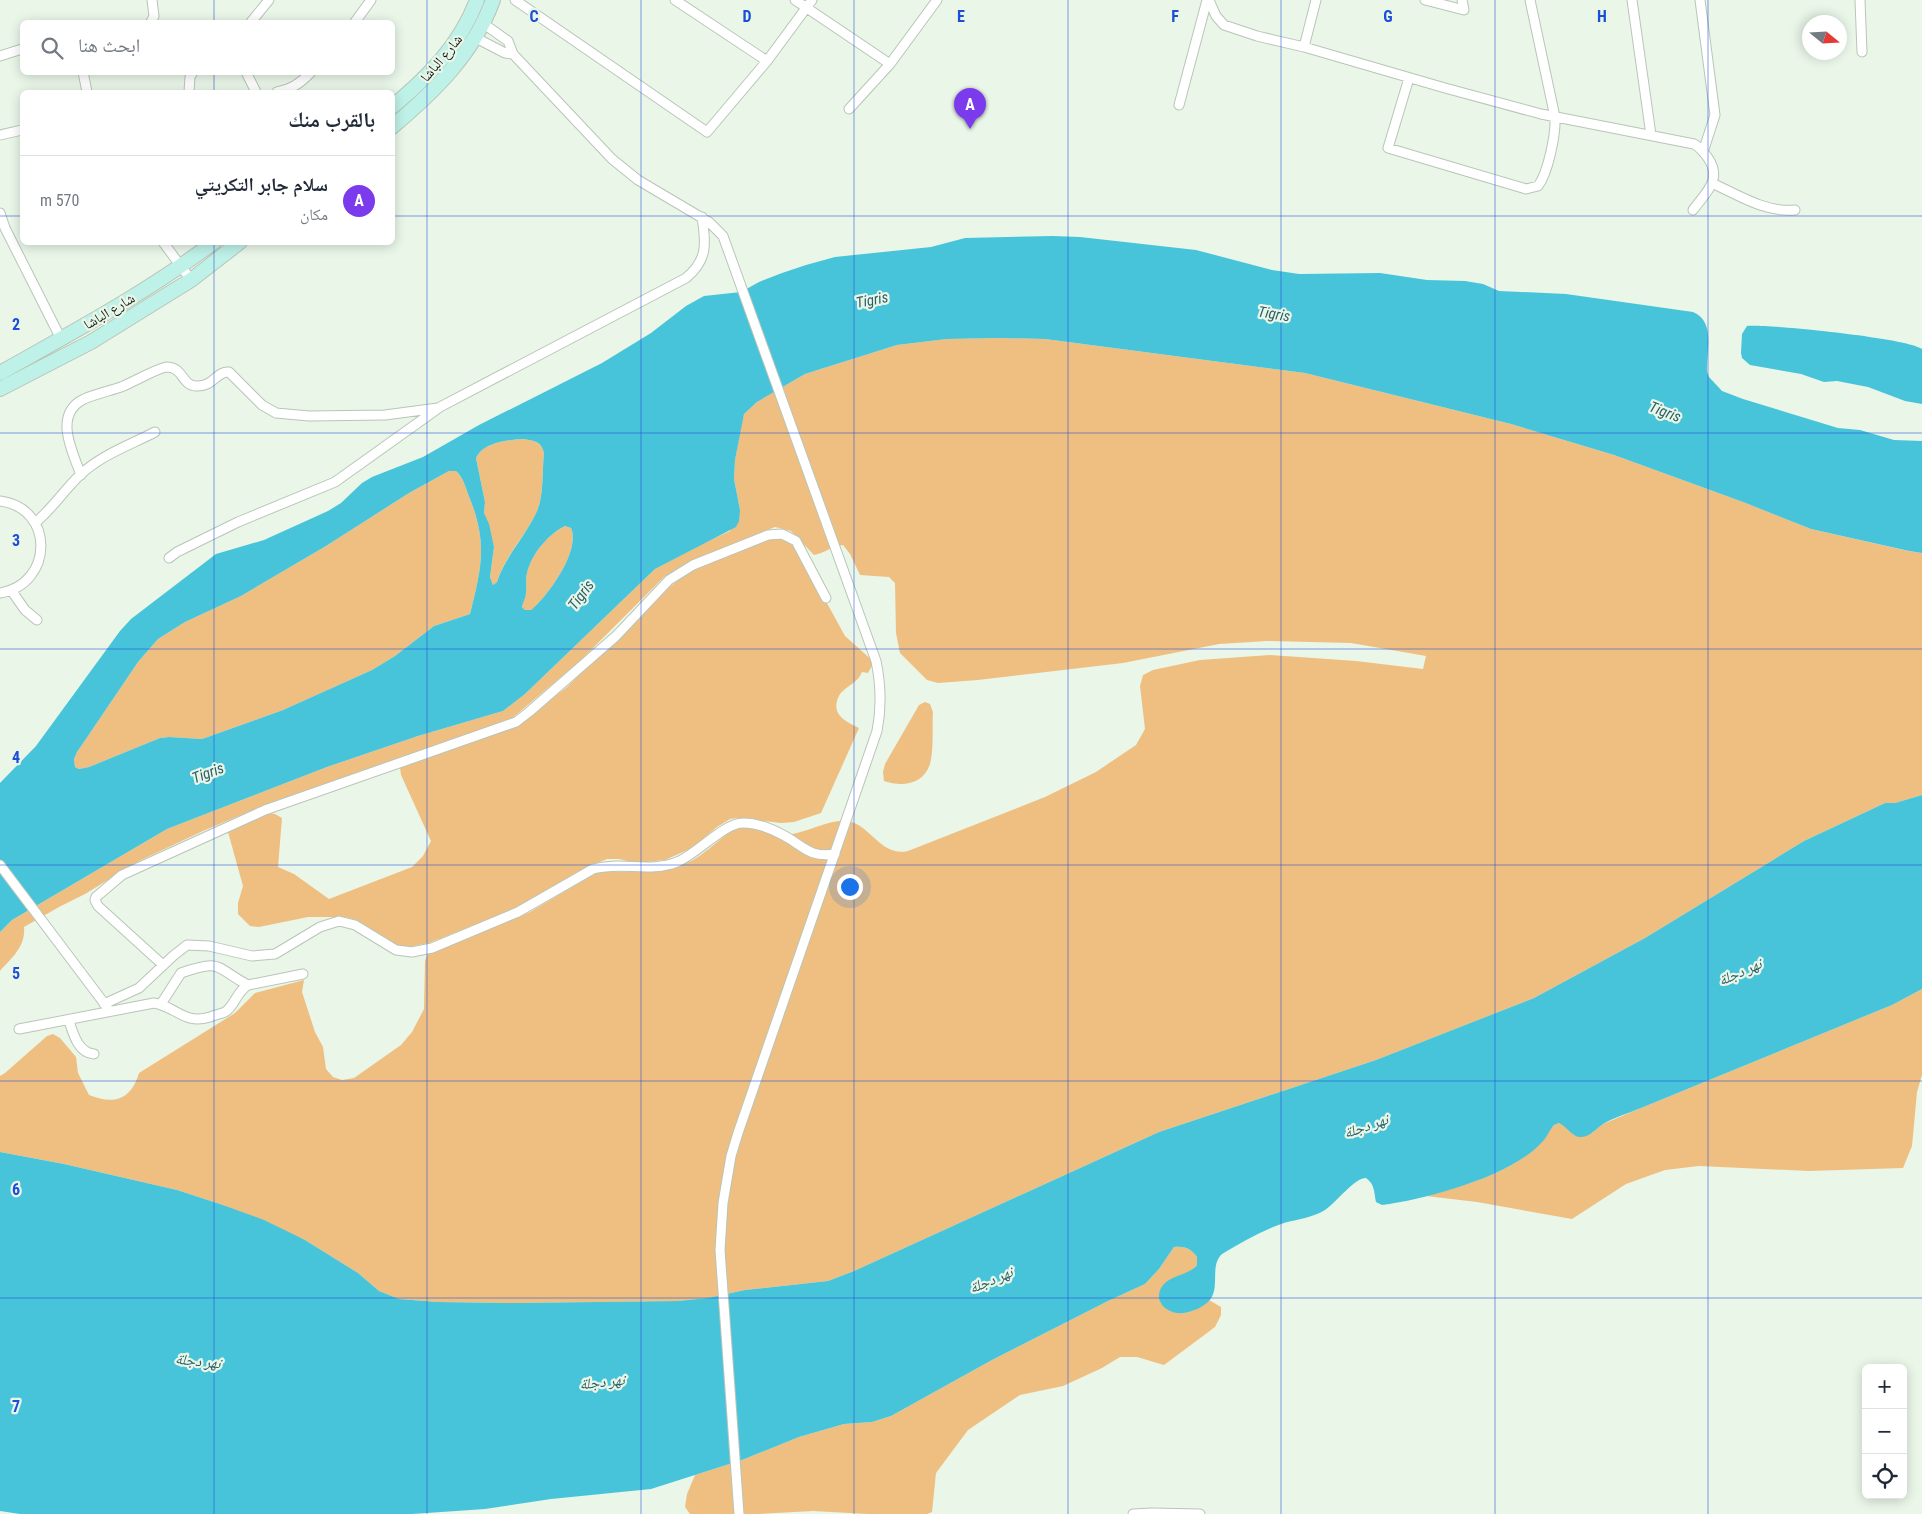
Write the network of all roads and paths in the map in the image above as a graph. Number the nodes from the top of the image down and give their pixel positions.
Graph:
1 (152, 0) edge
2 (269, 0) edge
3 (371, 0) edge
4 (477, 0) edge
5 (493, 0) edge
6 (515, 0) edge
7 (676, 0) edge
8 (795, 0) edge
9 (812, 0) edge
10 (937, 0) edge
11 (1208, 0) edge
12 (1316, 0) edge
13 (1425, 0) edge
14 (1462, 0) edge
15 (1530, 0) edge
16 (1632, 0) edge
17 (1700, 0) edge
18 (1860, 0) edge
19 (806, 8) junction
20 (152, 20) edge
21 (253, 20) edge
22 (356, 20) edge
23 (484, 24) junction
24 (476, 38) junction
25 (1304, 47) junction
26 (20, 50) edge
27 (1862, 52) dead end
28 (513, 54) junction
29 (0, 56) edge
30 (766, 61) junction
31 (890, 64) junction
32 (83, 75) edge
33 (191, 75) edge
34 (248, 75) edge
35 (308, 75) edge
36 (1409, 78) junction
37 (86, 90) edge
38 (189, 90) edge
39 (255, 90) edge
40 (284, 90) edge
41 (395, 104) edge
42 (1179, 105) dead end
43 (850, 110) dead end
44 (1556, 117) junction
45 (395, 124) edge
46 (20, 130) edge
47 (0, 135) edge
48 (1652, 135) junction
49 (1703, 152) junction
50 (1712, 183) junction
51 (1692, 210) dead end
52 (1795, 210) dead end
53 (0, 213) edge
54 (702, 217) junction
55 (2, 229) edge
56 (164, 245) edge
57 (210, 245) edge
58 (236, 245) edge
59 (181, 267) junction
60 (191, 280) junction
61 (61, 339) junction
62 (0, 373) edge
63 (0, 389) edge
64 (440, 408) junction
65 (155, 432) dead end
66 (81, 474) junction
67 (0, 501) edge
68 (35, 523) junction
69 (169, 558) dead end
70 (11, 590) junction
71 (0, 593) edge
72 (826, 598) dead end
73 (37, 620) dead end
74 (835, 854) junction
75 (0, 865) edge
76 (163, 965) junction
77 (303, 974) dead end
78 (248, 985) junction
79 (104, 1004) junction
80 (161, 1004) junction
81 (110, 1012) junction
82 (69, 1021) junction
83 (19, 1029) dead end
84 (94, 1054) dead end
85 (739, 1514) edge
86 (1133, 1514) edge
87 (1200, 1514) edge

1 - 20 street
2 - 21 street
3 - 22 street
4 - 41 main road, شارع الباشا
5 - 23 main road
6 - 30 street
7 - 30 street
8 - 19 street
9 - 19 street
10 - 31 street
11 - 25 street
11 - 42 street
12 - 25 street
13 - 14 street
15 - 44 street
16 - 48 street
17 - 49 street
18 - 27 street
19 - 30 street
19 - 31 street
23 - 24 main road
23 - 28 street
24 - 28 street
24 - 45 main road
25 - 36 street
26 - 29 street
28 - 54 street
31 - 43 street
32 - 37 street
33 - 38 street
34 - 39 street
35 - 40 street
36 - 44 street
36 - 44 street
44 - 48 street
46 - 47 street
48 - 49 street
49 - 50 street
50 - 51 street
50 - 52 street
53 - 55 street
54 - 64 street
54 - 74 street
55 - 61 street
56 - 59 street
57 - 59 main road, شارع الباشا
58 - 60 main road
59 - 60 street
59 - 61 main road, شارع الباشا
60 - 63 main road
61 - 62 main road, شارع الباشا
64 - 66 street
64 - 69 street
65 - 66 street
66 - 68 street
67 - 68 street
68 - 70 street
70 - 71 street
70 - 73 street
72 - 76 street
74 - 76 street
74 - 85 street
75 - 79 street
76 - 79 street
77 - 78 street
78 - 80 street
78 - 80 street
79 - 81 street
80 - 81 street
81 - 82 street
82 - 83 street
82 - 84 street
86 - 87 street

